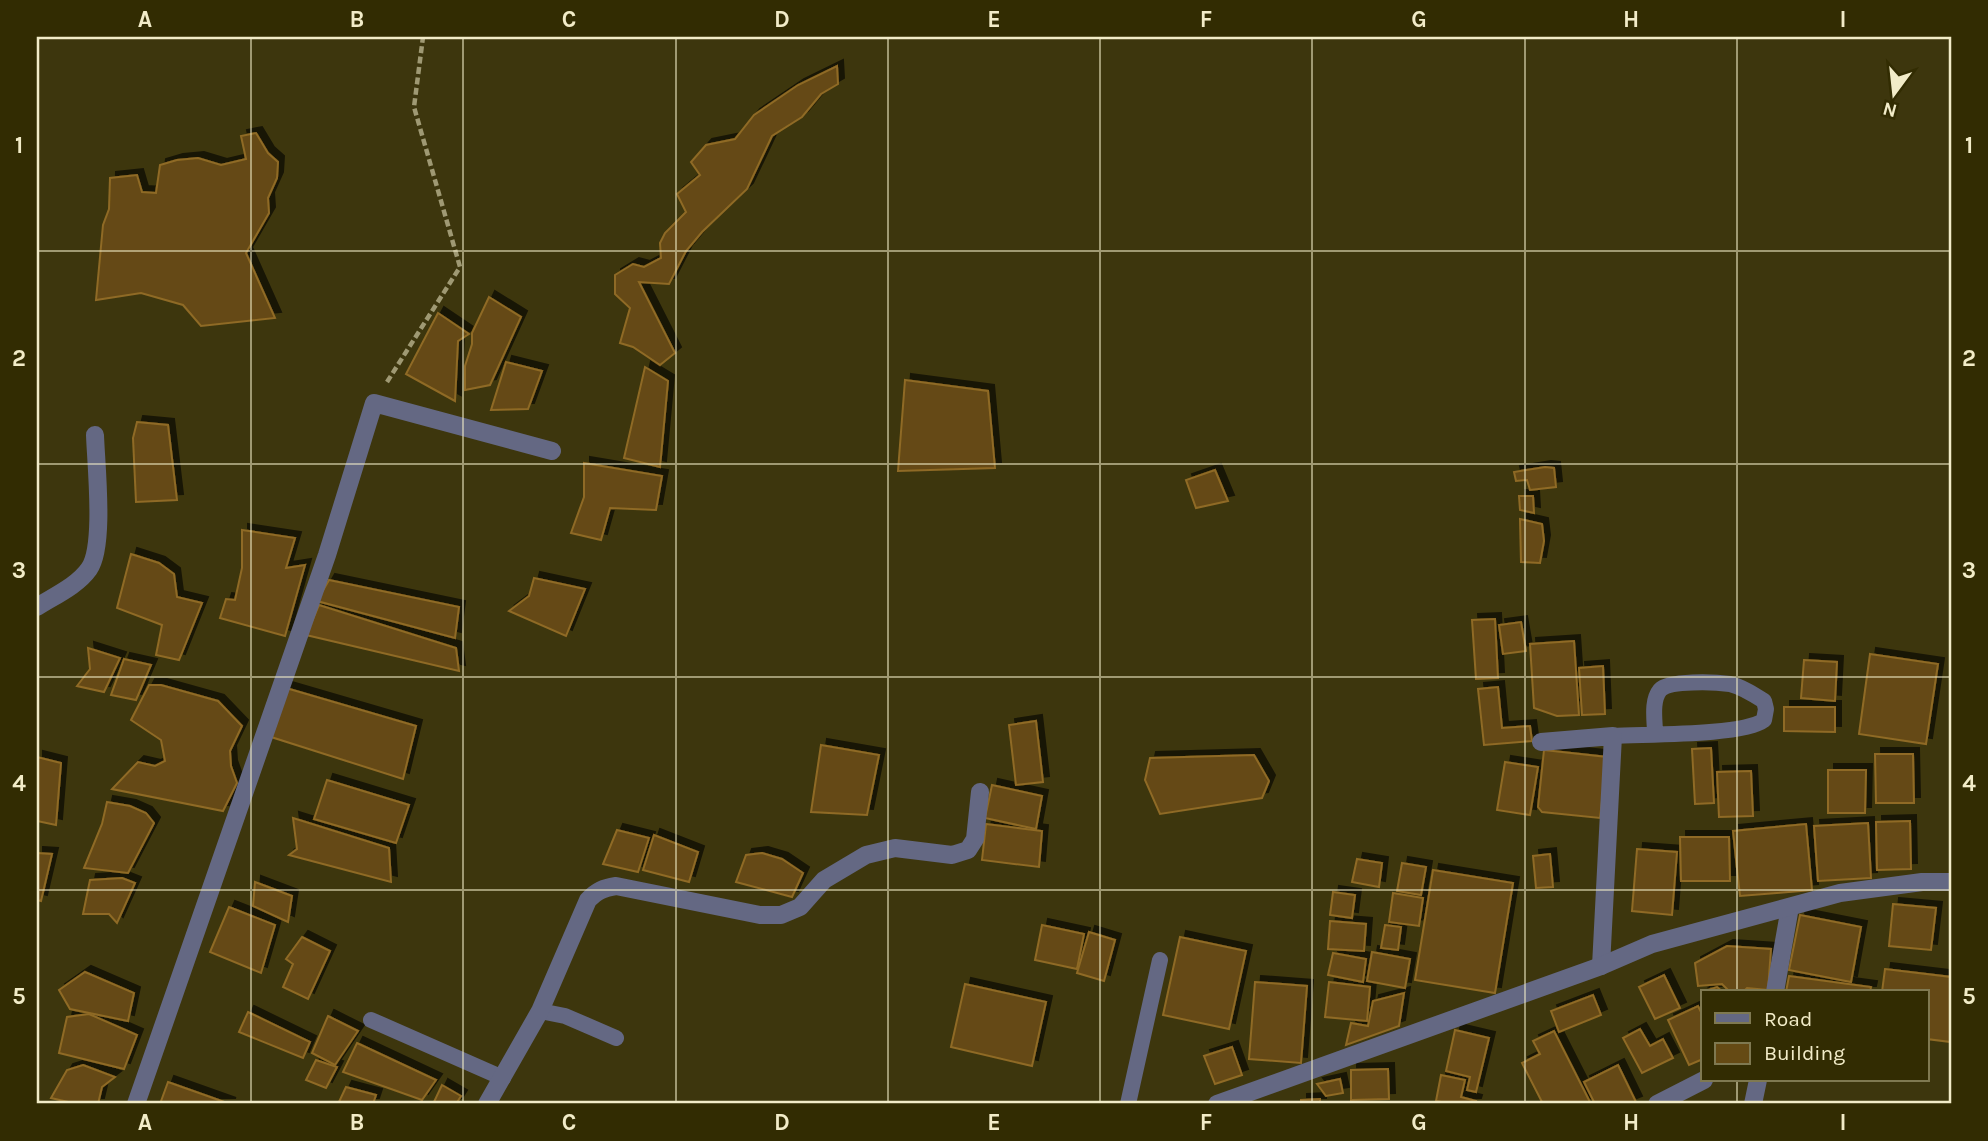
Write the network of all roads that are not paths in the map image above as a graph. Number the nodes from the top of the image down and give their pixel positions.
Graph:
1 (95, 435) dead end
2 (552, 451) dead end
3 (37, 607) edge
4 (1655, 733) junction
5 (1614, 736) junction
6 (1541, 742) dead end
7 (980, 792) dead end
8 (1951, 882) edge
9 (1790, 907) junction
10 (1160, 960) dead end
11 (1601, 966) junction
12 (1775, 990) edge
13 (540, 1011) junction
14 (371, 1020) dead end
15 (615, 1038) dead end
16 (503, 1078) junction
17 (1701, 1082) edge
18 (1758, 1082) edge
19 (136, 1104) edge
20 (487, 1104) edge
21 (1129, 1104) edge
22 (1217, 1104) edge
23 (1657, 1104) edge
24 (1753, 1104) edge

1 - 3 street
2 - 19 street
4 - 4 lane
4 - 5 lane
5 - 6 street
5 - 11 street
7 - 13 street
8 - 9 street
9 - 11 street
9 - 12 street
10 - 21 lane
11 - 22 street
13 - 15 lane
13 - 16 street
14 - 16 lane
16 - 20 street
17 - 23 street
18 - 24 street

